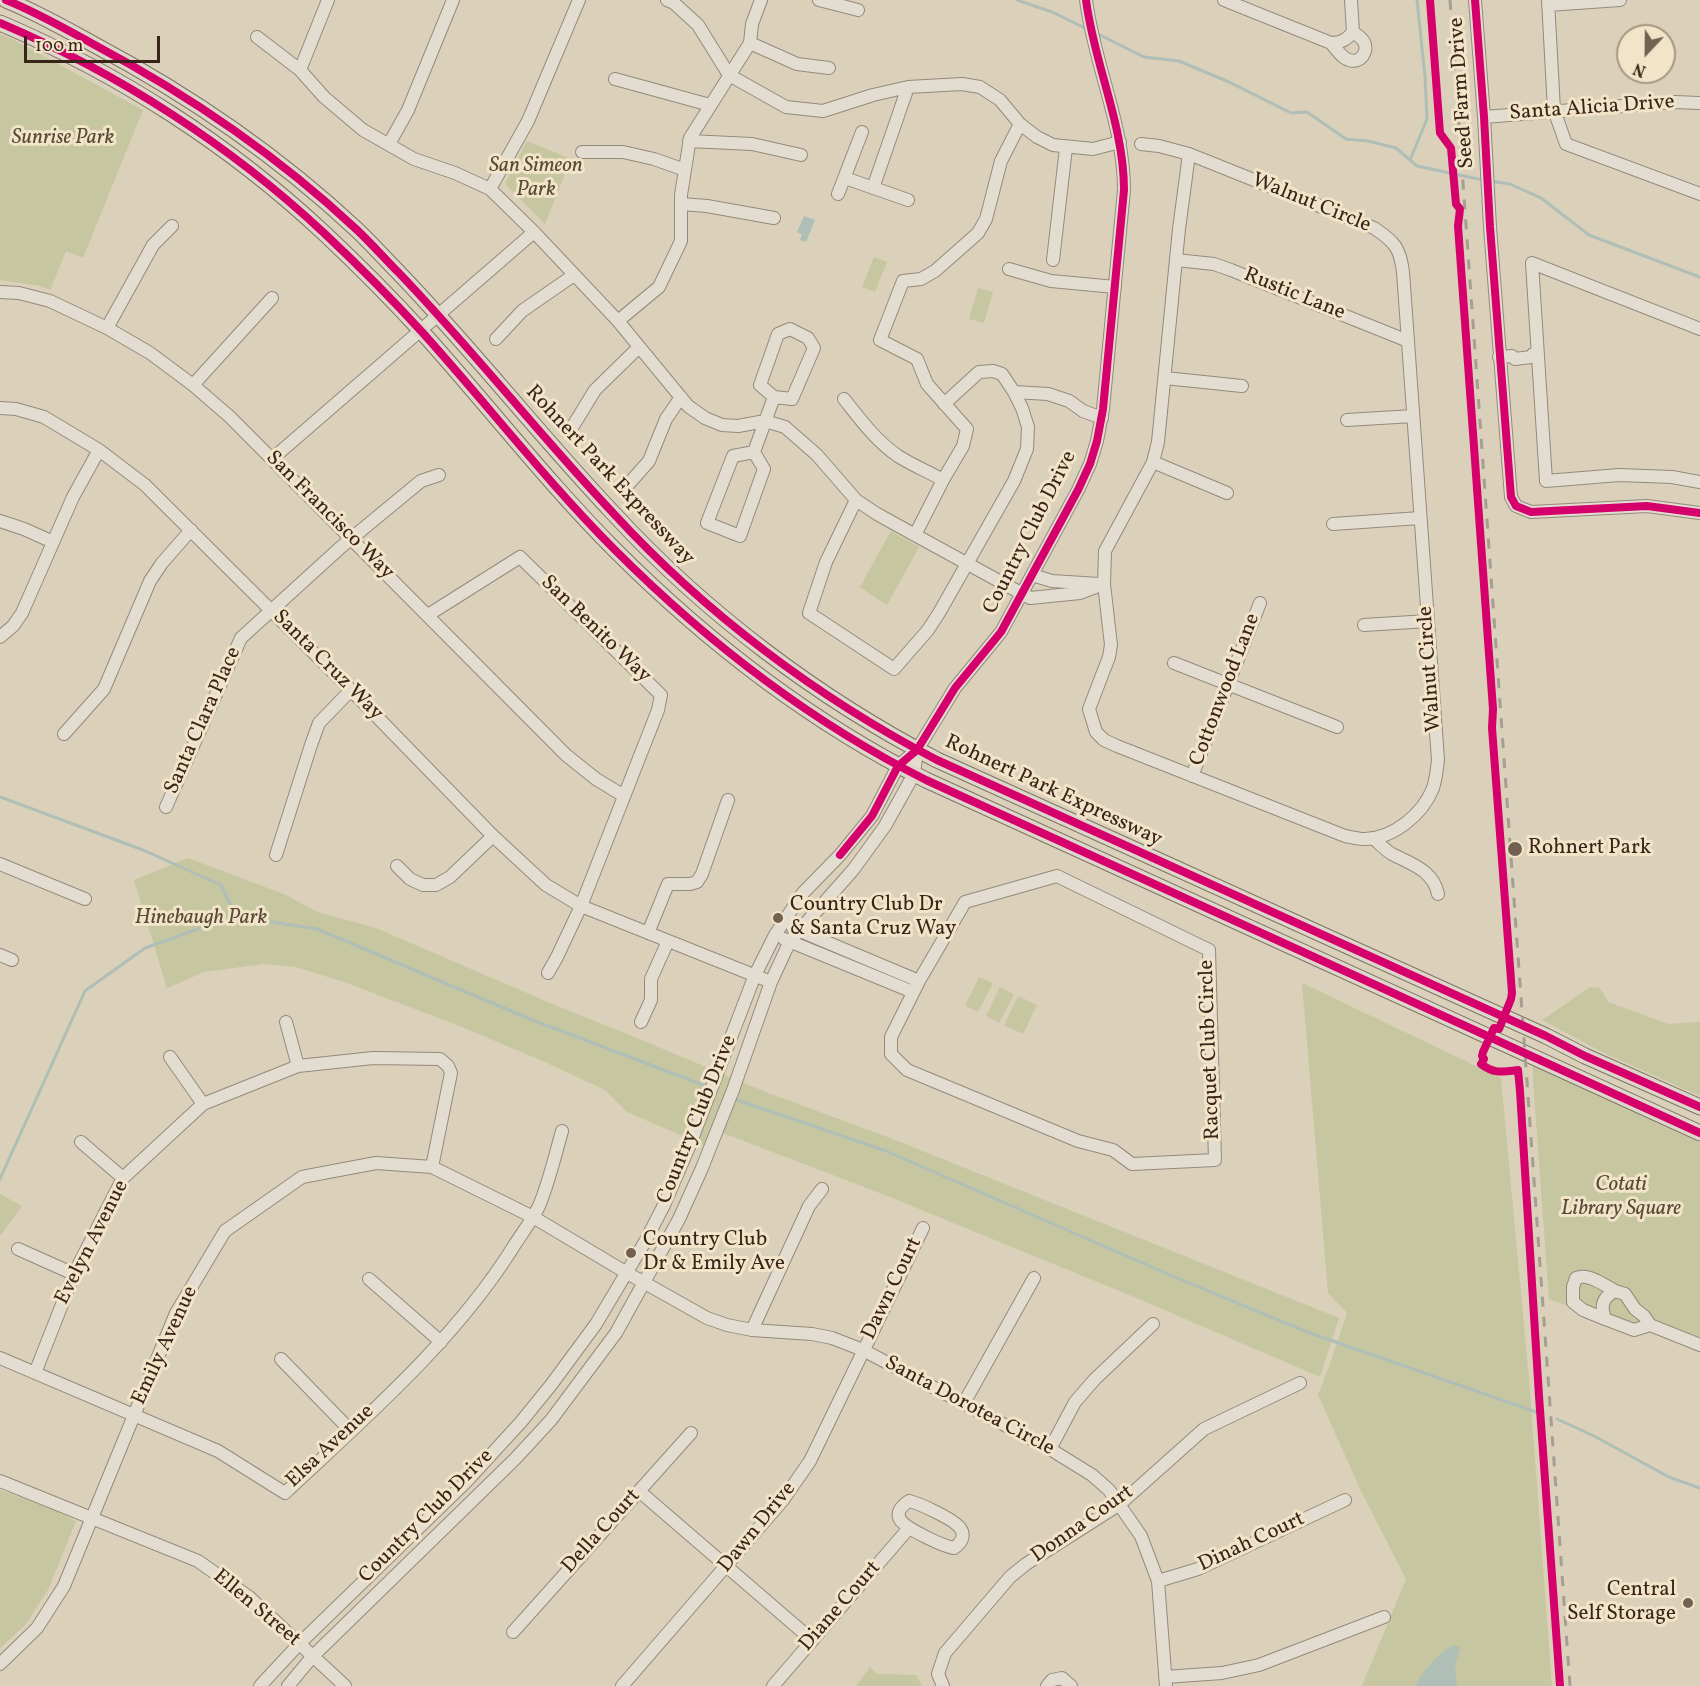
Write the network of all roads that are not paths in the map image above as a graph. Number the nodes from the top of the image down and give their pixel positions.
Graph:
1 (6, 0) edge
2 (328, 0) edge
3 (453, 0) edge
4 (579, 0) edge
5 (762, 0) edge
6 (819, 0) edge
7 (1086, 0) edge
8 (1224, 0) edge
9 (1351, 0) edge
10 (1475, 0) edge
11 (1620, 0) edge
12 (672, 1) edge
13 (1548, 2) edge
14 (858, 10) dead end
15 (0, 23) edge
16 (1353, 32) junction
17 (257, 37) dead end
18 (750, 43) junction
19 (1331, 43) junction
20 (829, 68) dead end
21 (300, 70) junction
22 (729, 75) junction
23 (615, 79) dead end
24 (908, 87) junction
25 (1700, 103) edge
26 (710, 105) junction
27 (1554, 110) junction
28 (1484, 117) junction
29 (1020, 124) junction
30 (862, 132) dead end
31 (689, 141) junction
32 (1120, 142) junction
33 (388, 144) junction
34 (1141, 144) dead end
35 (1066, 148) junction
36 (582, 152) dead end
37 (1190, 154) junction
38 (801, 155) dead end
39 (685, 170) junction
40 (845, 178) junction
41 (873, 188) junction
42 (490, 189) junction
43 (838, 194) dead end
44 (1700, 194) edge
45 (908, 200) dead end
46 (681, 204) junction
47 (774, 218) dead end
48 (172, 225) dead end
49 (534, 232) junction
50 (1053, 260) dead end
51 (1176, 260) junction
52 (1009, 268) dead end
53 (574, 275) junction
54 (1115, 287) junction
55 (0, 292) edge
56 (272, 298) dead end
57 (439, 315) junction
58 (618, 321) junction
59 (106, 328) junction
60 (1700, 329) edge
61 (421, 330) junction
62 (496, 339) dead end
63 (1408, 341) junction
64 (639, 346) junction
65 (1536, 354) junction
66 (1506, 357) junction
67 (1165, 378) junction
68 (193, 384) junction
69 (1242, 386) dead end
70 (1014, 392) junction
71 (774, 397) junction
72 (681, 398) junction
73 (844, 399) dead end
74 (944, 404) junction
75 (0, 408) edge
76 (1413, 416) junction
77 (1102, 418) junction
78 (1347, 420) dead end
79 (765, 421) junction
80 (573, 426) dead end
81 (99, 450) junction
82 (754, 452) junction
83 (272, 459) junction
84 (1153, 462) junction
85 (439, 475) dead end
86 (943, 480) junction
87 (1700, 482) edge
88 (626, 487) dead end
89 (1227, 493) dead end
90 (856, 500) junction
91 (1700, 513) edge
92 (1420, 518) junction
93 (0, 521) edge
94 (1334, 524) dead end
95 (191, 530) junction
96 (915, 535) junction
97 (351, 539) junction
98 (53, 542) junction
99 (967, 564) junction
100 (1032, 575) junction
101 (1104, 584) junction
102 (1022, 594) junction
103 (1260, 603) dead end
104 (273, 611) junction
105 (428, 615) junction
106 (1428, 621) junction
107 (1364, 625) dead end
108 (0, 637) edge
109 (1174, 663) dead end
110 (1228, 685) junction
111 (351, 690) junction
112 (1337, 727) dead end
113 (64, 734) dead end
114 (917, 750) junction
115 (898, 766) junction
116 (914, 774) junction
117 (1192, 776) junction
118 (624, 796) junction
119 (728, 800) dead end
120 (165, 807) dead end
121 (493, 836) junction
122 (1373, 838) junction
123 (276, 855) dead end
124 (0, 864) edge
125 (397, 866) dead end
126 (1438, 894) dead end
127 (85, 899) dead end
128 (581, 906) junction
129 (783, 923) junction
130 (798, 930) junction
131 (648, 933) junction
132 (775, 935) junction
133 (668, 941) junction
134 (790, 941) junction
135 (548, 973) dead end
136 (755, 975) junction
137 (771, 982) junction
138 (916, 986) junction
139 (286, 1022) dead end
140 (641, 1022) dead end
141 (170, 1057) dead end
142 (298, 1066) junction
143 (203, 1104) junction
144 (1700, 1107) edge
145 (562, 1131) dead end
146 (1700, 1133) edge
147 (81, 1142) dead end
148 (432, 1167) junction
149 (123, 1178) junction
150 (822, 1189) dead end
151 (533, 1217) junction
152 (923, 1228) dead end
153 (18, 1250) dead end
154 (627, 1273) junction
155 (74, 1274) junction
156 (1034, 1278) dead end
157 (369, 1279) dead end
158 (644, 1283) junction
159 (1615, 1291) junction
160 (1605, 1319) junction
161 (1153, 1324) dead end
162 (1650, 1325) junction
163 (752, 1330) junction
164 (441, 1342) junction
165 (1700, 1345) edge
166 (863, 1350) junction
167 (0, 1358) edge
168 (281, 1359) dead end
169 (35, 1373) junction
170 (1300, 1383) dead end
171 (964, 1403) junction
172 (134, 1415) junction
173 (351, 1431) junction
174 (691, 1433) dead end
175 (1050, 1449) junction
176 (0, 1480) edge
177 (639, 1491) junction
178 (1345, 1500) dead end
179 (1120, 1504) junction
180 (92, 1518) junction
181 (909, 1528) junction
182 (727, 1567) junction
183 (1158, 1581) junction
184 (1383, 1617) dead end
185 (513, 1632) dead end
186 (812, 1640) junction
187 (299, 1644) junction
188 (312, 1657) junction
189 (0, 1664) edge
190 (1166, 1681) edge
191 (260, 1686) edge
192 (288, 1686) edge
193 (345, 1686) edge
194 (622, 1686) edge
195 (773, 1686) edge
196 (943, 1686) edge
197 (1047, 1686) edge
198 (1071, 1686) edge

1 - 57 main road, Rohnert Park Expressway
2 - 21 street
3 - 33 street
4 - 42 street
5 - 18 street
6 - 14 street
7 - 32 street, Country Club Drive
8 - 19 street
9 - 16 street
10 - 28 street, Seed Farm Drive
11 - 13 street
12 - 22 street
13 - 27 street
15 - 61 main road, Rohnert Park Expressway
16 - 19 street
16 - 19 street
17 - 21 street
18 - 20 street
18 - 22 street
21 - 33 street
22 - 24 street
22 - 26 street
23 - 26 street
24 - 29 street
24 - 41 street
25 - 27 street, Santa Alicia Drive
26 - 31 street
27 - 28 street, Santa Alicia Drive
27 - 44 street
28 - 66 street, Seed Farm Drive
29 - 35 street
29 - 74 street
30 - 40 street
31 - 38 street
31 - 39 street
32 - 35 street
32 - 54 street, Country Club Drive
33 - 42 street
34 - 37 street, Walnut Circle
35 - 50 street
36 - 39 street
37 - 51 street, Walnut Circle
37 - 63 street, Walnut Circle
39 - 46 street
40 - 41 street
40 - 43 street
41 - 45 street
42 - 49 street
46 - 47 street
46 - 58 street
48 - 59 street
49 - 53 street
49 - 57 street
51 - 63 street, Rustic Lane
51 - 67 street, Walnut Circle
52 - 54 street
53 - 58 street
53 - 62 street
54 - 77 street, Country Club Drive
55 - 59 street, San Francisco Way
56 - 68 street
57 - 61 street
57 - 114 main road, Rohnert Park Expressway
58 - 64 street
59 - 68 street, San Francisco Way
60 - 65 street
61 - 83 street
61 - 115 main road, Rohnert Park Expressway
63 - 76 street, Walnut Circle
64 - 72 street
64 - 80 street
65 - 66 street
65 - 87 street
66 - 91 street, Seed Farm Drive
67 - 69 street
67 - 84 street, Walnut Circle
68 - 83 street, San Francisco Way
70 - 74 street
70 - 77 street
70 - 99 street
71 - 71 street
71 - 79 street
72 - 79 street
72 - 88 street
73 - 86 street
74 - 86 street
75 - 81 street, Santa Cruz Way
76 - 78 street
76 - 92 street, Walnut Circle
77 - 100 street, Country Club Drive
79 - 82 street
79 - 90 street
81 - 95 street, Santa Cruz Way
81 - 98 street
82 - 82 street
83 - 97 street, San Francisco Way
84 - 89 street
84 - 101 street, Walnut Circle
85 - 97 street, Santa Clara Place
86 - 96 street
90 - 96 street
90 - 99 street
92 - 94 street
92 - 106 street, Walnut Circle
93 - 98 street
95 - 104 street, Santa Cruz Way
95 - 113 street
96 - 99 street
97 - 104 street, Santa Clara Place
97 - 105 street, San Francisco Way
98 - 108 street
99 - 102 street
100 - 101 street
100 - 102 street, Country Club Drive
101 - 102 street
101 - 117 street, Walnut Circle
102 - 114 street, Country Club Drive
103 - 110 street, Cottonwood Lane
104 - 111 street, Santa Cruz Way
104 - 120 street, Santa Clara Place
105 - 118 street, San Francisco Way
105 - 118 street, San Benito Way
106 - 107 street
106 - 122 street, Walnut Circle
109 - 110 street
110 - 112 street
110 - 117 street, Cottonwood Lane
111 - 121 street, Santa Cruz Way
111 - 123 street
114 - 115 street, Country Club Drive
114 - 116 street, Country Club Drive
114 - 144 main road, Rohnert Park Expressway
115 - 116 main road, Rohnert Park Expressway
115 - 129 street, Country Club Drive
116 - 130 street, Country Club Drive
116 - 146 main road, Rohnert Park Expressway
117 - 122 street, Walnut Circle
118 - 128 street, San Benito Way
119 - 131 street
121 - 125 street
121 - 128 street, Santa Cruz Way
122 - 126 street
124 - 127 street
128 - 131 street, Santa Cruz Way
128 - 135 street, San Benito Way
129 - 130 street
129 - 132 street, Country Club Drive
130 - 134 street, Country Club Drive
130 - 138 street
131 - 133 street, Santa Cruz Way
132 - 134 street
132 - 136 street, Country Club Drive
133 - 136 street, Santa Cruz Way
133 - 140 street
134 - 137 street, Country Club Drive
134 - 138 street
136 - 137 street, Santa Cruz Way
136 - 154 street, Country Club Drive
137 - 158 street, Country Club Drive
138 - 138 street, Racquet Club Circle
139 - 142 street
141 - 143 street
142 - 143 street, Evelyn Avenue
142 - 148 street, Evelyn Avenue
143 - 149 street, Evelyn Avenue
145 - 151 street, Elsa Avenue
147 - 149 street
148 - 151 street, Emily Avenue
148 - 172 street, Emily Avenue
149 - 155 street, Evelyn Avenue
150 - 163 street
151 - 154 street, Emily Avenue
151 - 164 street, Elsa Avenue
152 - 166 street, Dawn Court
153 - 155 street
154 - 158 street, Santa Dorotea Circle
154 - 187 street, Country Club Drive
155 - 169 street, Evelyn Avenue
156 - 171 street
157 - 164 street
158 - 163 street, Santa Dorotea Circle
158 - 188 street, Country Club Drive
159 - 160 street
159 - 160 street
159 - 162 street
160 - 162 street
161 - 175 street
162 - 165 street
163 - 166 street, Santa Dorotea Circle
164 - 173 street, Elsa Avenue
166 - 171 street, Santa Dorotea Circle
166 - 182 street, Dawn Drive
167 - 169 street, Elsa Avenue
168 - 173 street
169 - 172 street, Elsa Avenue
170 - 179 street, Donna Court
171 - 175 street, Santa Dorotea Circle
172 - 173 street, Elsa Avenue
172 - 180 street, Emily Avenue
174 - 177 street, Della Court
175 - 179 street, Santa Dorotea Circle
176 - 180 street, Ellen Street
177 - 182 street
177 - 185 street, Della Court
178 - 183 street, Dinah Court
179 - 183 street, Santa Dorotea Circle
179 - 196 street, Donna Court
180 - 187 street, Ellen Street
180 - 189 street, Emily Avenue
181 - 181 street
181 - 186 street, Diane Court
182 - 186 street
182 - 194 street, Dawn Drive
183 - 190 street, Santa Dorotea Circle
184 - 190 street
186 - 195 street, Diane Court
187 - 188 street, Ellen Street
187 - 191 street, Country Club Drive
188 - 192 street, Country Club Drive
188 - 193 street, Ellen Street
197 - 198 street

